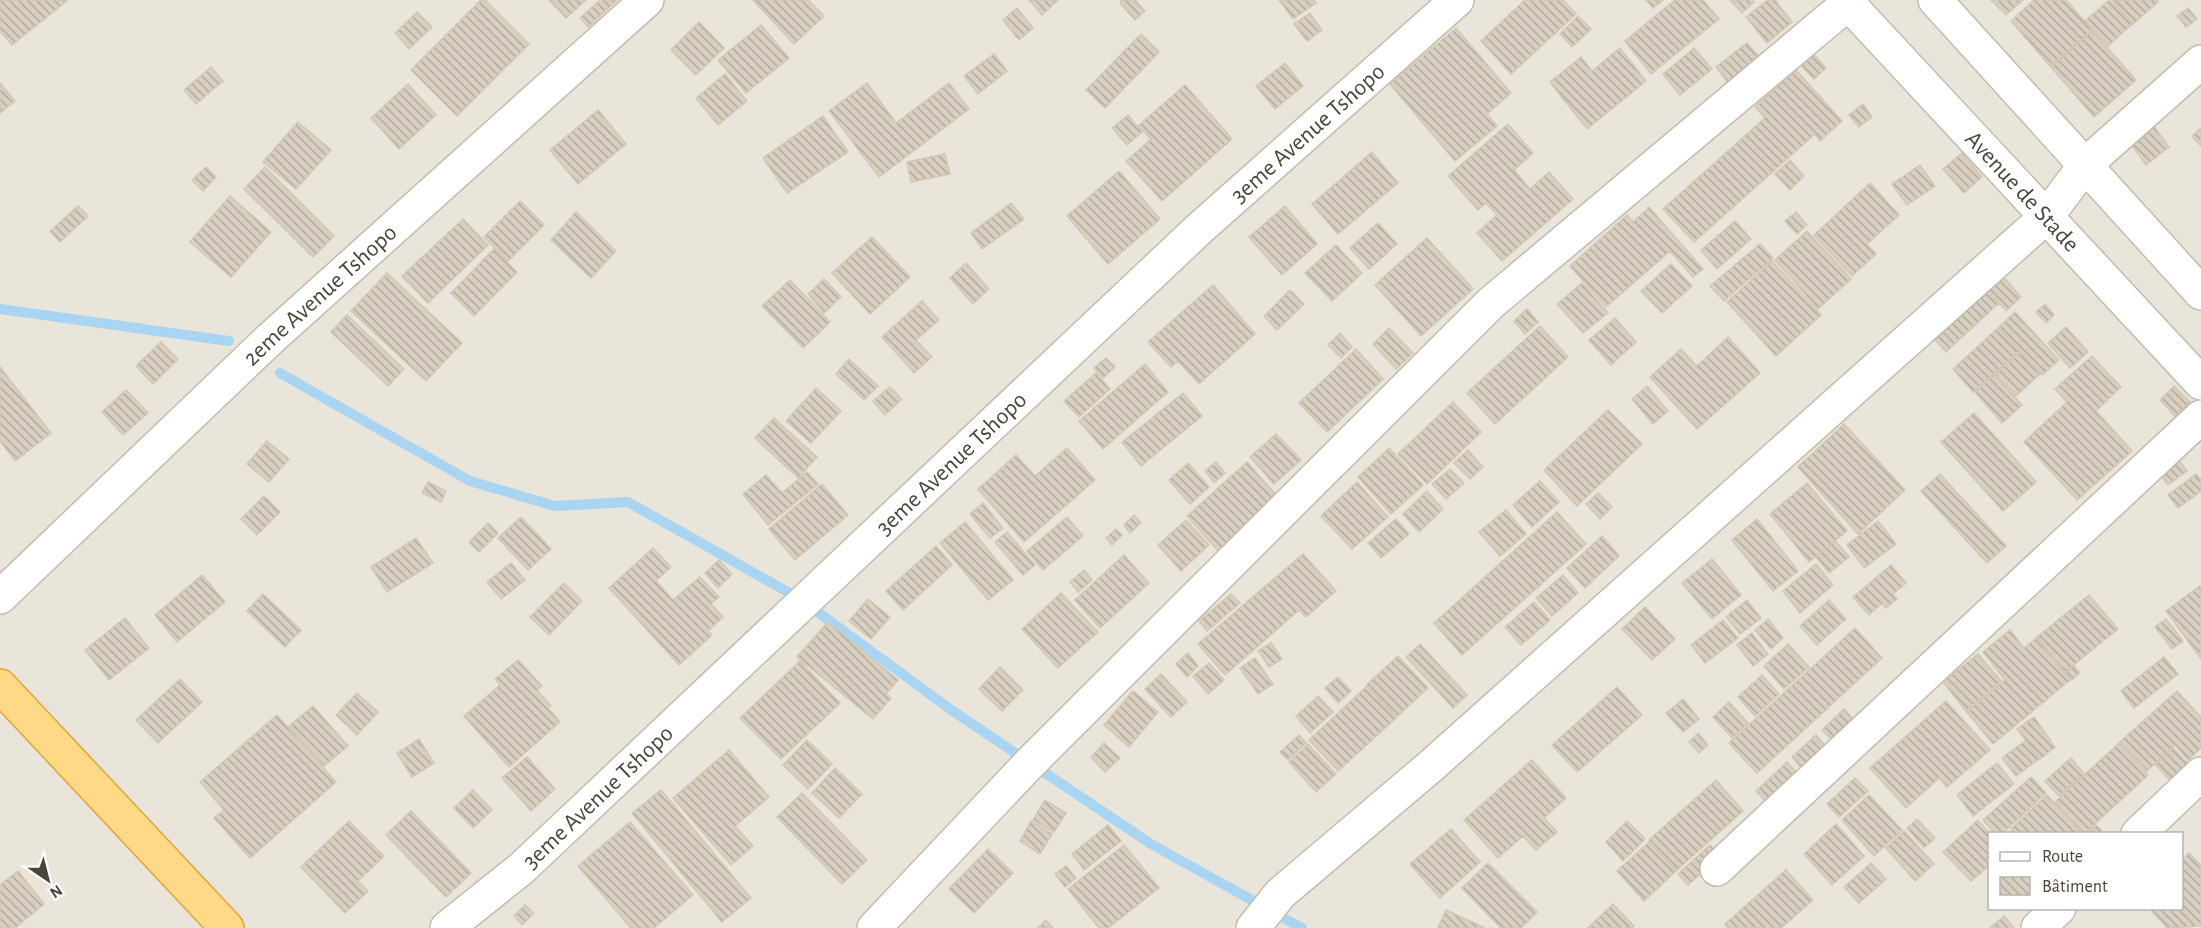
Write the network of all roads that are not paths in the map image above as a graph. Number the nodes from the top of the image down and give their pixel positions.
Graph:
1 (647, 0) edge
2 (1457, 0) edge
3 (1935, 0) edge
4 (1848, 1) edge
5 (2201, 62) edge
6 (2086, 164) junction
7 (2047, 216) junction
8 (2201, 293) edge
9 (2201, 383) edge
10 (2201, 417) edge
11 (0, 597) edge
12 (0, 686) edge
13 (2201, 774) edge
14 (2140, 832) edge
15 (1717, 869) dead end
16 (2057, 910) edge
17 (227, 928) edge
18 (447, 928) edge
19 (874, 928) edge
20 (1253, 928) edge
21 (2038, 928) edge

1 - 11 street, 2eme Avenue Tshopo
2 - 18 street, 3eme Avenue Tshopo
3 - 6 street
4 - 7 street, Avenue de Stade
4 - 19 street
5 - 6 street
6 - 7 street
6 - 8 street
7 - 9 street, Avenue de Stade
7 - 20 street
10 - 15 street
12 - 17 highway
13 - 14 street
16 - 21 street

